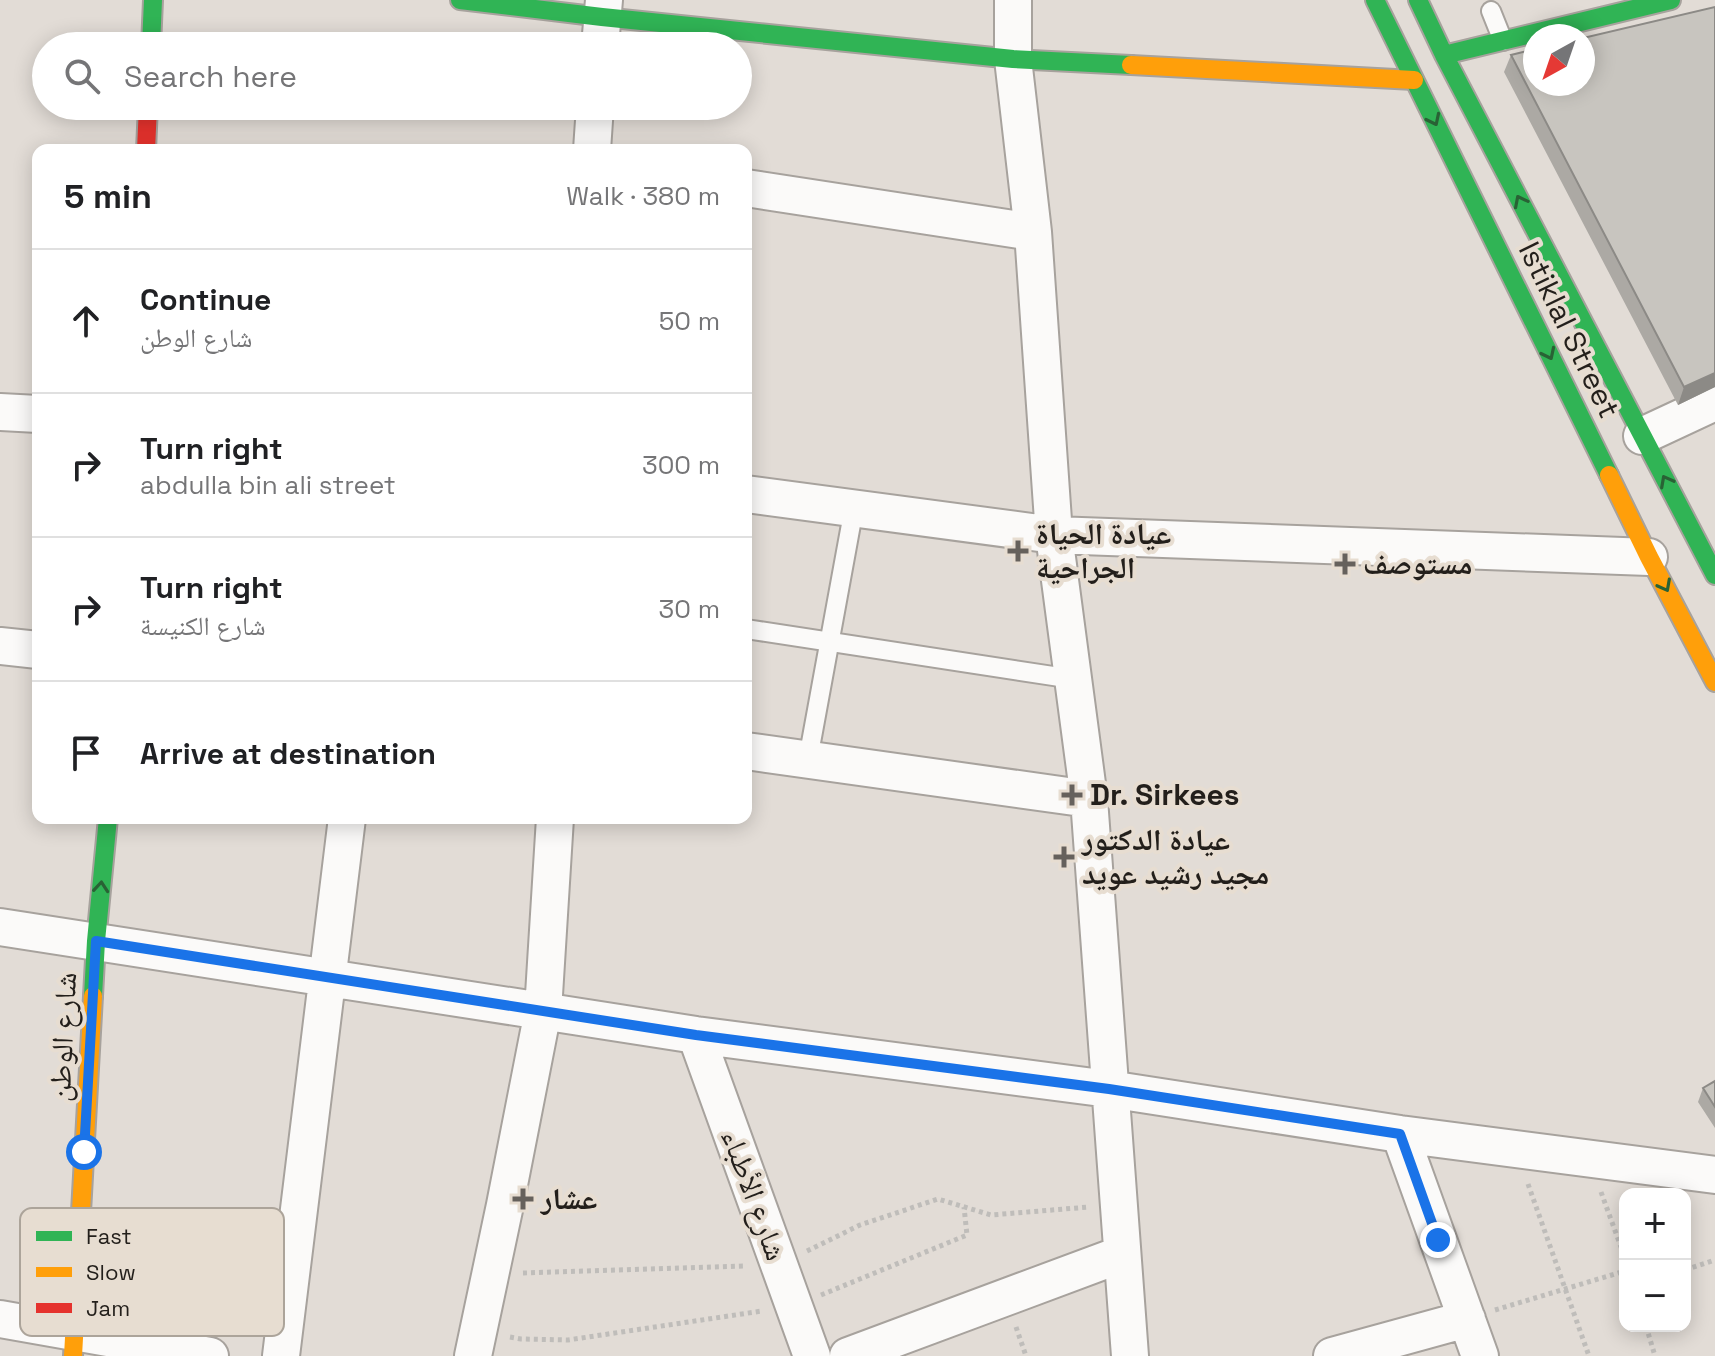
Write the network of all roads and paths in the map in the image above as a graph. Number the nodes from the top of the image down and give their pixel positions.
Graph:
1 (153, 0) edge
2 (460, 0) edge
3 (1013, 0) edge
4 (1375, 0) edge
5 (1418, 0) edge
6 (1671, 0) edge
7 (1491, 11) dead end
8 (1578, 20) edge
9 (602, 21) edge
10 (152, 32) edge
11 (721, 32) edge
12 (752, 35) edge
13 (1503, 41) junction
14 (1444, 55) junction
15 (1013, 59) junction
16 (1414, 80) junction
17 (147, 120) edge
18 (594, 120) edge
19 (146, 144) edge
20 (592, 144) edge
21 (752, 189) edge
22 (1033, 232) junction
23 (1715, 402) edge
24 (0, 412) edge
25 (32, 414) edge
26 (1642, 436) junction
27 (752, 495) edge
28 (854, 508) junction
29 (1054, 535) junction
30 (1649, 557) junction
31 (1715, 575) edge
32 (752, 630) edge
33 (829, 642) junction
34 (0, 646) edge
35 (32, 649) edge
36 (1073, 679) junction
37 (1715, 682) edge
38 (752, 752) edge
39 (808, 759) junction
40 (1089, 799) junction
41 (107, 824) edge
42 (346, 824) edge
43 (555, 824) edge
44 (0, 927) edge
45 (96, 941) junction
46 (326, 977) junction
47 (543, 1011) junction
48 (696, 1035) junction
49 (1109, 1089) junction
50 (1400, 1134) junction
51 (1515, 1149) junction
52 (1589, 1158) junction
53 (1715, 1175) edge
54 (1118, 1205) junction
55 (964, 1207) junction
56 (81, 1208) edge
57 (1619, 1241) edge
58 (1122, 1254) junction
59 (1715, 1260) edge
60 (780, 1265) junction
61 (1691, 1268) edge
62 (1619, 1273) edge
63 (490, 1274) junction
64 (1565, 1288) junction
65 (794, 1306) junction
66 (0, 1319) edge
67 (1467, 1319) junction
68 (20, 1326) edge
69 (284, 1331) edge
70 (1648, 1332) edge
71 (50, 1336) edge
72 (283, 1336) edge
73 (475, 1343) edge
74 (74, 1344) edge
75 (210, 1356) edge
76 (281, 1356) edge
77 (812, 1356) edge
78 (848, 1356) edge
79 (1130, 1356) edge
80 (1332, 1356) edge
81 (1480, 1356) edge
82 (1589, 1356) edge
83 (1655, 1356) edge

1 - 10 main road
2 - 9 main road
3 - 15 street
4 - 16 main road, Istiklal Street
5 - 14 main road, Istiklal Street
6 - 8 main road
7 - 13 lane
8 - 13 main road
9 - 11 main road
12 - 15 main road
13 - 14 main road
26 -> 14 main road, Istiklal Street
15 - 16 main road
15 - 22 street
16 -> 30 main road, Istiklal Street
17 - 19 main road
18 - 20 street
21 - 22 street
22 - 29 street
23 - 26 street
24 - 25 street
31 -> 26 main road, Istiklal Street
27 - 28 street
28 - 29 street
28 - 33 lane
29 - 30 street
29 - 36 street
30 -> 37 main road, Istiklal Street
32 - 33 lane
33 - 36 lane
33 - 39 lane
34 - 35 street
36 - 40 street
38 - 39 street
39 - 40 street
40 - 49 street
45 -> 41 main road, شارع الوطن
42 - 46 street
43 - 47 street
44 - 45 street
45 - 46 street
45 - 56 main road, شارع الوطن
46 - 47 street
46 - 69 street
47 - 48 street
47 - 63 street
48 - 49 street
48 - 60 street, شارع الأطباء
49 - 50 street
49 - 54 street
50 - 51 street
50 - 67 street
51 - 52 street
51 - 64 path
52 - 53 street
52 - 57 path
54 - 55 path
54 - 58 street
55 - 60 path
55 - 65 path
58 - 78 street
58 - 79 street
59 - 61 path
60 - 63 path
60 - 65 street, شارع الأطباء
62 - 64 path
63 - 73 street
64 - 67 path
64 - 82 path
65 - 73 path
65 - 77 street, شارع الأطباء
66 - 68 street
67 - 80 street
67 - 81 street
70 - 83 path
71 - 74 street
72 - 76 street
74 - 75 street

